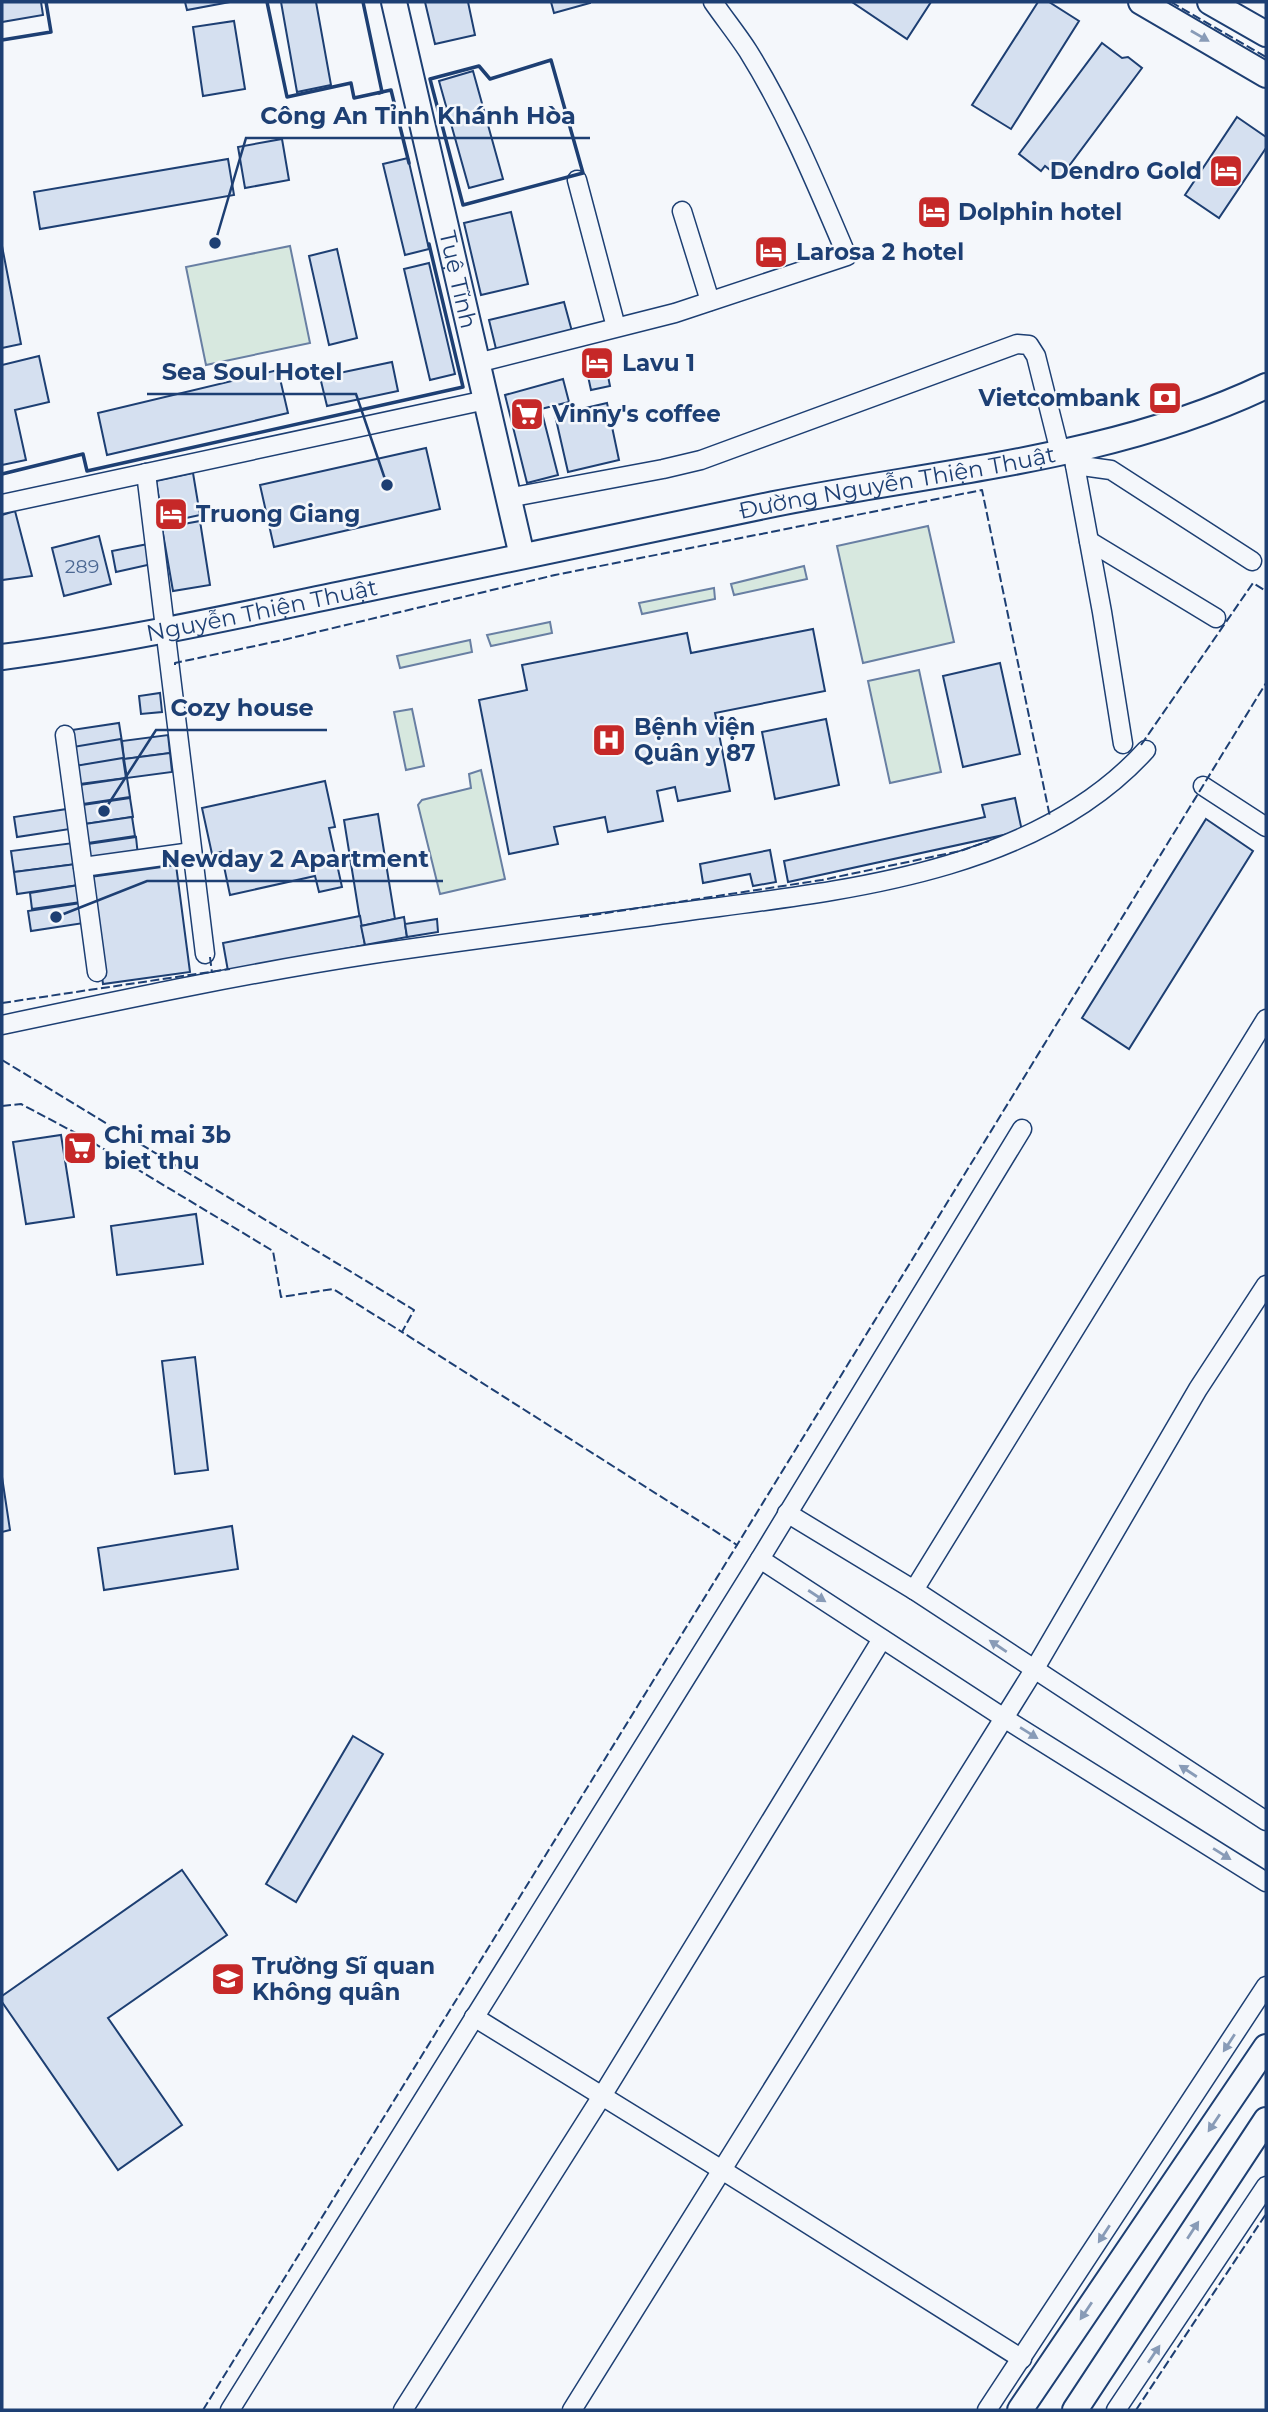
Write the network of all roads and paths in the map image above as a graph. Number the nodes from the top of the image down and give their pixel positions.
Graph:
1 (394, 2) edge
2 (713, 2) edge
3 (1141, 2) edge
4 (1210, 2) edge
5 (1266, 34) edge
6 (1266, 75) edge
7 (577, 180) dead end
8 (682, 211) dead end
9 (710, 301) junction
10 (616, 327) junction
11 (477, 363) junction
12 (1266, 386) edge
13 (486, 400) junction
14 (1069, 455) junction
15 (146, 473) junction
16 (508, 498) junction
17 (2, 504) edge
18 (1089, 541) junction
19 (522, 556) junction
20 (1252, 561) dead end
21 (1216, 618) dead end
22 (165, 632) junction
23 (2, 657) edge
24 (65, 735) dead end
25 (1123, 744) dead end
26 (1146, 750) dead end
27 (1203, 786) dead end
28 (1266, 827) edge
29 (192, 852) junction
30 (83, 867) junction
31 (205, 954) dead end
32 (97, 972) dead end
33 (2, 1025) edge
34 (1264, 1029) edge
35 (1022, 1129) dead end
36 (1266, 1285) edge
37 (787, 1513) junction
38 (760, 1559) junction
39 (914, 1590) junction
40 (882, 1639) junction
41 (1034, 1670) junction
42 (1004, 1718) junction
43 (1266, 1821) edge
44 (1266, 1882) edge
45 (1266, 1986) edge
46 (474, 2017) junction
47 (1266, 2047) edge
48 (602, 2096) junction
49 (1266, 2120) edge
50 (722, 2169) junction
51 (1266, 2186) edge
52 (1022, 2358) junction
53 (230, 2410) edge
54 (403, 2410) edge
55 (572, 2410) edge
56 (987, 2410) edge
57 (1020, 2410) edge
58 (1075, 2410) edge
59 (1116, 2410) edge

1 - 11 street, Tuệ Tĩnh
2 - 9 street
3 -> 6 street
4 - 5 street
7 - 10 street
8 - 9 street
9 - 10 street
10 - 11 street
11 - 13 street, Tuệ Tĩnh
12 - 14 street, Đường Nguyễn Thiện Thuật
13 - 15 street
13 - 16 street, Tuệ Tĩnh
14 - 16 street
14 - 18 street
14 - 19 street, Đường Nguyễn Thiện Thuật
14 - 20 street
15 - 17 street
15 - 22 street
16 - 19 street, Tuệ Tĩnh
18 - 21 street
18 - 25 street
19 - 22 street, Nguyễn Thiện Thuật
22 - 23 street, Nguyễn Thiện Thuật
22 - 29 street
24 - 30 street
26 - 33 street
27 - 28 street
29 - 30 street
29 - 31 street
30 - 32 street
34 - 39 street
35 - 37 street
36 - 41 street
37 - 38 street
37 - 39 street
38 -> 40 street
38 - 46 street
41 -> 39 street
40 - 42 street
40 - 48 street
41 - 42 street
43 -> 41 street
42 -> 44 street
42 - 50 street
45 -> 52 street
46 - 48 street
46 - 53 street
47 -> 57 street
48 - 50 street
48 - 54 street
58 -> 49 street
50 - 52 street
50 - 55 street
59 -> 51 street
52 - 56 street

